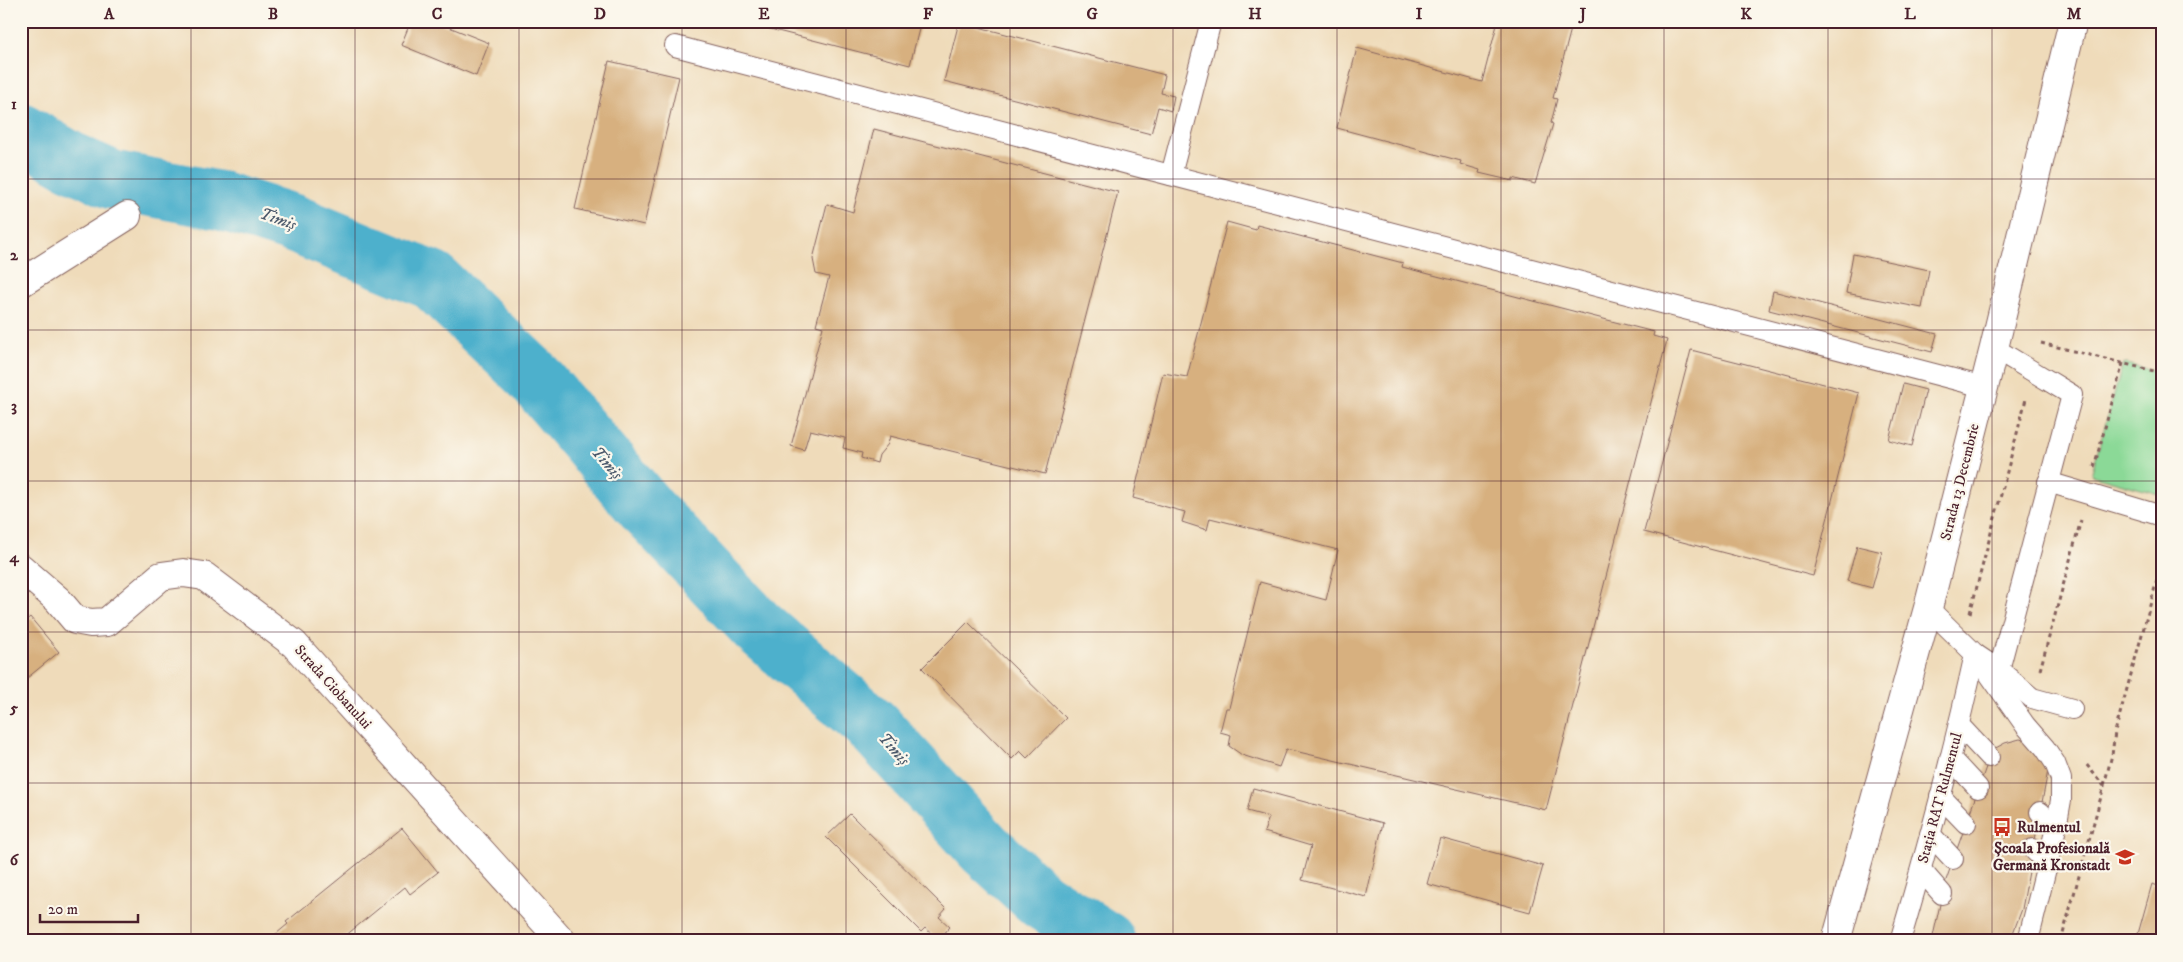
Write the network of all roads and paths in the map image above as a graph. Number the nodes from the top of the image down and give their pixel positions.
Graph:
1 (1211, 21) edge
2 (2073, 21) edge
3 (675, 46) dead end
4 (1170, 175) junction
5 (127, 216) dead end
6 (21, 283) edge
7 (1994, 348) junction
8 (2122, 363) junction
9 (2033, 371) junction
10 (2162, 373) edge
11 (1984, 388) junction
12 (2092, 475) dead end
13 (2048, 482) junction
14 (2042, 504) junction
15 (2162, 516) edge
16 (2162, 562) edge
17 (21, 568) edge
18 (1928, 608) junction
19 (1970, 648) junction
20 (1999, 670) junction
21 (2032, 698) junction
22 (2072, 709) dead end
23 (1959, 725) junction
24 (1989, 757) dead end
25 (1950, 758) junction
26 (2104, 786) dead end
27 (1978, 788) dead end
28 (1940, 796) junction
29 (2040, 812) dead end
30 (1966, 823) dead end
31 (2056, 828) junction
32 (1930, 834) junction
33 (2033, 849) dead end
34 (1953, 859) dead end
35 (2049, 865) junction
36 (1921, 870) junction
37 (1942, 894) dead end
38 (2023, 937) edge
39 (562, 941) edge
40 (1836, 941) edge
41 (1900, 941) edge

1 - 4 lane
2 - 7 main road, Strada 13 Decembrie
3 - 4 lane
4 - 11 lane
5 - 6 main road
7 - 9 lane
7 - 11 main road, Strada 13 Decembrie
8 - 9 path
8 - 10 path
8 - 12 path
9 - 13 lane
9 - 19 path
11 - 18 main road, Strada 13 Decembrie
13 - 14 lane
13 - 15 lane
14 - 20 lane
14 - 21 path
16 - 26 path
17 - 39 main road, Strada Ciobanului
18 - 19 lane
18 - 40 main road, Strada 13 Decembrie
19 - 20 lane
19 - 23 lane, Stația RAT Rulmentul
19 - 31 lane
20 - 21 lane
21 - 22 lane
23 - 24 lane
23 - 25 lane, Stația RAT Rulmentul
25 - 27 lane
25 - 28 lane, Stația RAT Rulmentul
28 - 30 lane
28 - 32 lane, Stația RAT Rulmentul
29 - 31 lane
31 - 35 lane
32 - 34 lane
32 - 36 lane, Stația RAT Rulmentul
33 - 35 lane
35 - 38 lane
36 - 37 lane
36 - 41 lane, Stația RAT Rulmentul

